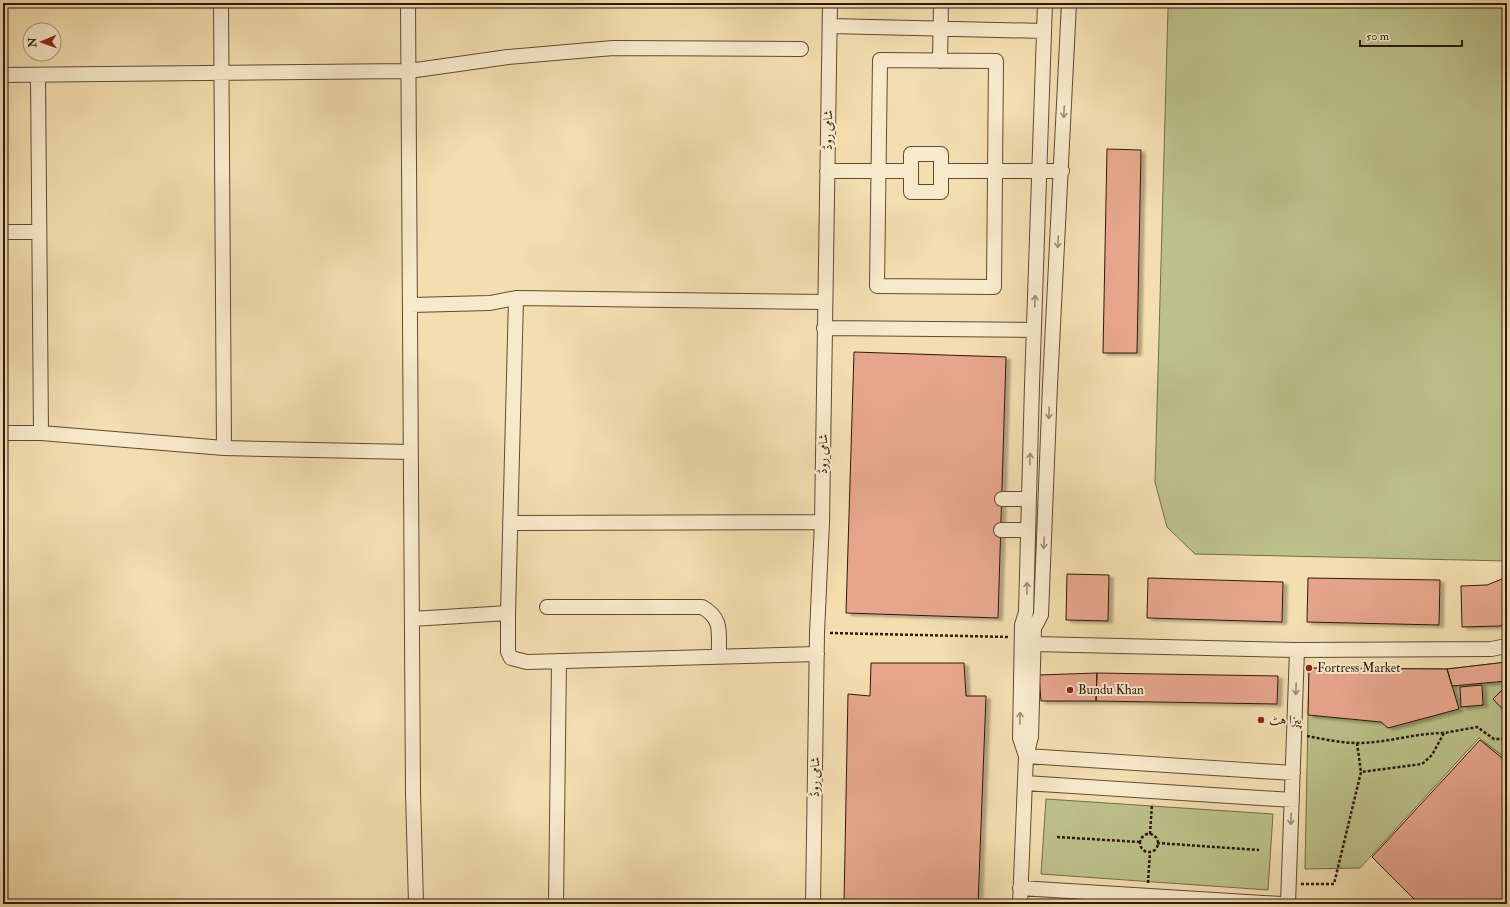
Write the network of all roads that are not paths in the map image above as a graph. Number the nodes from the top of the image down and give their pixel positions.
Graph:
1 (221, 3) edge
2 (408, 3) edge
3 (830, 3) edge
4 (941, 3) edge
5 (1045, 3) edge
6 (1059, 3) edge
7 (1069, 3) edge
8 (1059, 20) junction
9 (1044, 25) junction
10 (830, 26) junction
11 (940, 27) junction
12 (801, 49) dead end
13 (940, 61) junction
14 (409, 71) junction
15 (222, 74) junction
16 (3, 75) edge
17 (38, 75) junction
18 (1065, 91) junction
19 (827, 171) junction
20 (878, 171) junction
21 (911, 171) junction
22 (940, 171) junction
23 (995, 171) junction
24 (1039, 171) junction
25 (1062, 171) junction
26 (3, 232) edge
27 (39, 232) junction
28 (516, 298) junction
29 (825, 302) junction
30 (411, 305) junction
31 (824, 328) junction
32 (1034, 330) junction
33 (1032, 385) junction
34 (1050, 385) junction
35 (3, 433) edge
36 (40, 433) junction
37 (224, 448) junction
38 (410, 452) junction
39 (1002, 499) dead end
40 (1029, 499) junction
41 (822, 522) junction
42 (510, 523) junction
43 (1001, 530) dead end
44 (1028, 530) junction
45 (547, 607) dead end
46 (508, 613) junction
47 (412, 619) junction
48 (1027, 641) junction
49 (1507, 646) edge
50 (1297, 650) junction
51 (817, 654) junction
52 (719, 656) junction
53 (559, 661) junction
54 (1026, 756) junction
55 (1293, 773) junction
56 (1025, 783) junction
57 (1292, 800) junction
58 (1020, 888) junction
59 (416, 904) edge
60 (556, 904) edge
61 (813, 904) edge
62 (1020, 904) edge
63 (1281, 904) edge
64 (1288, 904) edge

1 - 15 street
2 - 14 street
3 - 10 street, شامی روڈ
4 - 11 street
5 - 9 street
6 - 8 street
7 - 18 street
8 - 9 street
8 - 18 street
9 - 11 street
9 - 24 street
10 - 11 street
10 - 19 street, شامی روڈ
11 - 13 street
12 - 14 street
13 - 20 street
13 - 23 street
14 - 15 street
14 - 30 street
15 - 17 street
15 - 37 street
16 - 17 street
17 - 27 street
18 -> 25 street
19 - 20 street
19 - 29 street, شامی روڈ
20 - 21 street
20 - 23 street
21 - 22 street
21 - 22 street
22 - 23 street
23 - 24 street
24 - 25 street
32 -> 24 street
25 -> 34 street
26 - 27 street
27 - 36 street
28 - 29 street
28 - 30 street
28 - 42 street
29 - 31 street, شامی روڈ
30 - 38 street
31 - 32 street
31 - 41 street, شامی روڈ
32 - 33 street
33 - 34 street
40 -> 33 street
34 -> 48 street
35 - 36 street
36 - 37 street
37 - 38 street
38 - 47 street
39 - 40 street
40 - 44 street
41 - 42 street
41 - 51 street, شامی روڈ
42 - 46 street
43 - 44 street
48 -> 44 street
45 - 52 street
46 - 47 street
46 - 53 street
47 - 59 street
48 - 50 street
48 - 54 street
49 - 50 street
50 -> 55 street
51 - 52 street
51 - 61 street, شامی روڈ
52 - 53 street
53 - 60 street
54 - 55 street
54 - 56 street
55 - 57 street
56 - 57 street
56 - 58 street
57 -> 64 street
58 - 62 street
58 - 63 street

